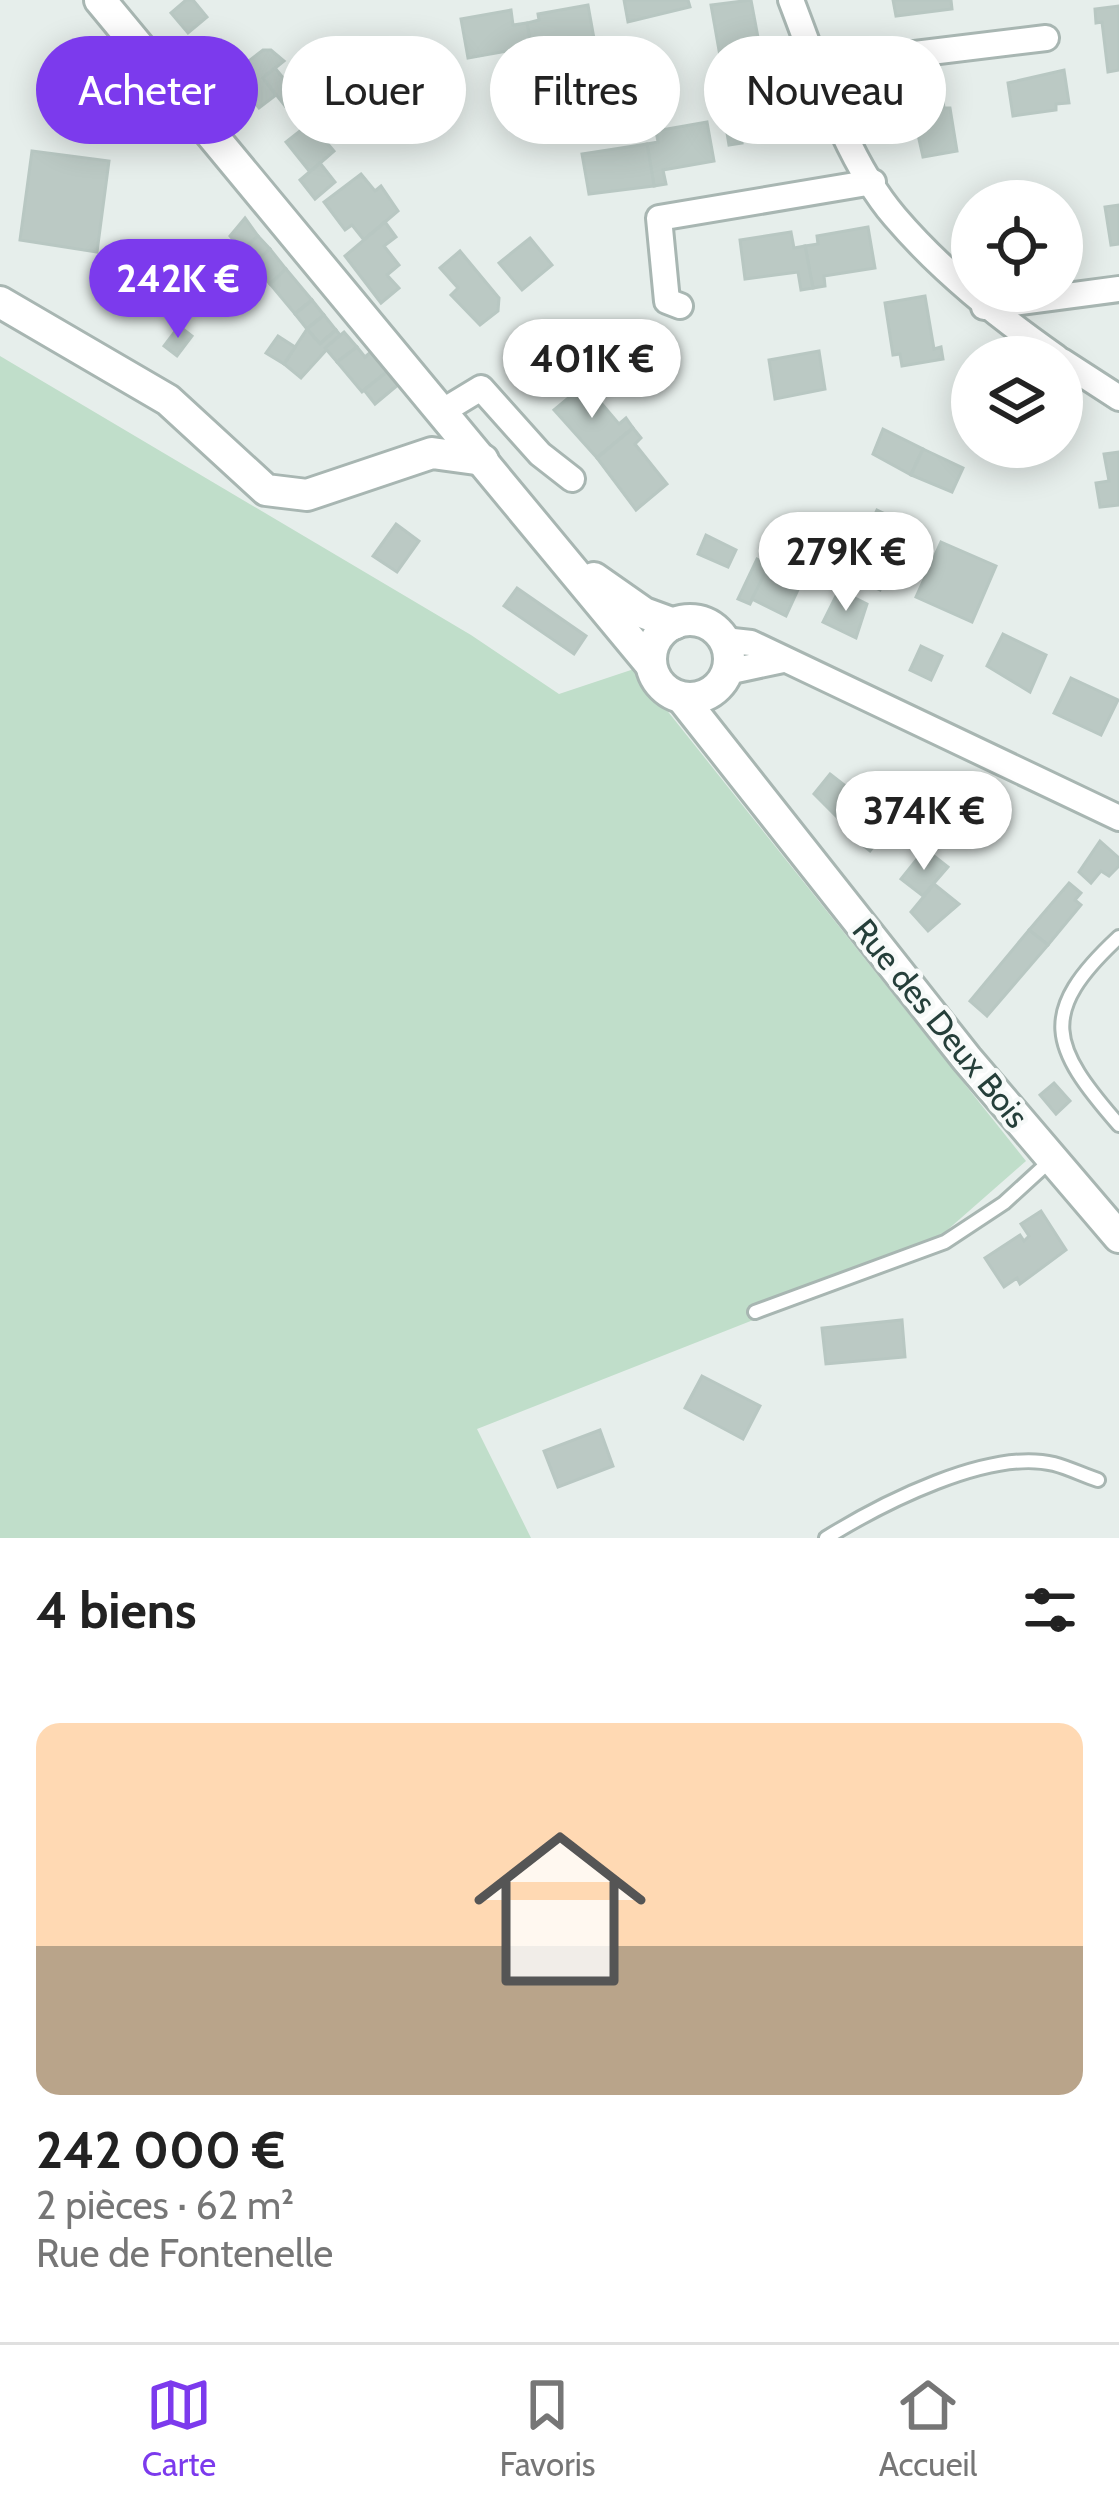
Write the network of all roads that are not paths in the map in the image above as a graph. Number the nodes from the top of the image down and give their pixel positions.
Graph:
1 (100, 0) edge
2 (791, 0) edge
3 (805, 36) edge
4 (1046, 38) dead end
5 (946, 50) edge
6 (852, 144) edge
7 (873, 182) junction
8 (951, 274) edge
9 (1119, 289) edge
10 (1083, 294) edge
11 (0, 302) edge
12 (680, 306) dead end
13 (991, 312) edge
14 (1026, 336) edge
15 (1083, 375) edge
16 (1119, 398) edge
17 (443, 411) junction
18 (483, 460) junction
19 (572, 479) dead end
20 (564, 557) junction
21 (674, 624) junction
22 (724, 640) junction
23 (783, 660) junction
24 (651, 665) junction
25 (721, 681) junction
26 (682, 698) junction
27 (724, 748) junction
28 (1119, 818) edge
29 (1119, 937) edge
30 (1119, 1126) edge
31 (1052, 1159) junction
32 (1119, 1237) edge
33 (755, 1312) dead end
34 (1098, 1480) dead end
35 (826, 1538) edge

1 - 17 street
2 - 3 street
4 - 5 street
6 - 7 street
7 - 8 street
7 - 12 street
9 - 10 street
11 - 18 street
13 - 14 street
15 - 16 street
17 - 18 street
17 - 19 street
18 - 20 street
20 - 21 street
20 - 24 street
21 - 22 street
21 - 24 street
22 - 23 street
22 - 25 street
23 - 25 street
23 - 28 street
24 - 26 street
25 - 26 street
25 - 27 street, Rue des Deux Bois
26 - 27 street, Rue des Deux Bois
27 - 31 street, Rue des Deux Bois
29 - 30 lane
31 - 32 street, Rue des Deux Bois
31 - 33 lane
34 - 35 lane

